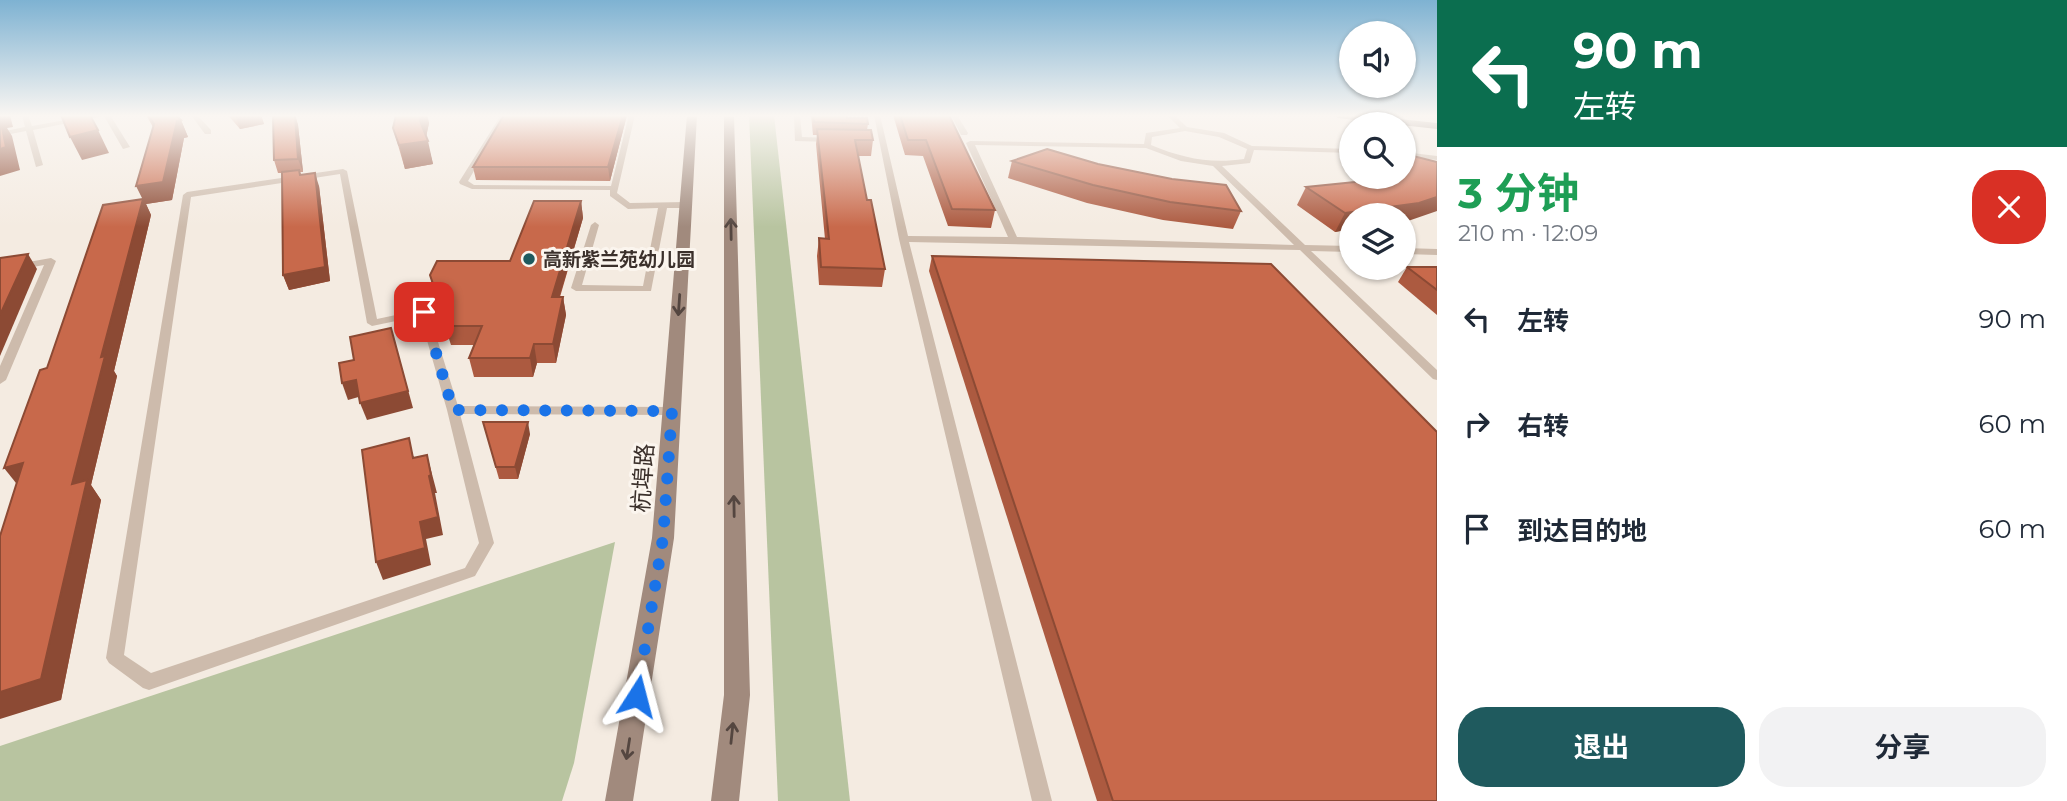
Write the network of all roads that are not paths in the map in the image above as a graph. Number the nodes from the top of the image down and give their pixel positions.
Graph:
1 (35, 152) edge
2 (481, 152) edge
3 (623, 152) edge
4 (690, 152) edge
5 (730, 152) edge
6 (885, 152) edge
7 (974, 152) edge
8 (1161, 152) edge
9 (1250, 152) edge
10 (1416, 155) edge
11 (1437, 158) edge
12 (39, 165) dead end
13 (1217, 166) junction
14 (614, 188) junction
15 (663, 205) junction
16 (686, 205) junction
17 (595, 225) dead end
18 (904, 239) junction
19 (1014, 240) junction
20 (1303, 248) junction
21 (1339, 249) edge
22 (1416, 251) edge
23 (1437, 252) edge
24 (0, 270) edge
25 (1437, 376) edge
26 (0, 380) edge
27 (453, 410) junction
28 (672, 411) junction
29 (619, 801) edge
30 (725, 801) edge
31 (1042, 801) edge

1 - 12 lane
2 - 14 lane
3 - 14 lane
4 - 16 main road, 杭埠路
30 -> 5 main road
6 - 18 lane
7 - 19 lane
8 - 13 lane
9 - 13 lane
10 - 11 lane
13 - 20 lane
14 - 15 lane
15 - 16 lane
15 - 17 lane
16 -> 28 main road, 杭埠路
18 - 19 lane
18 - 31 lane
19 - 20 lane
20 - 21 lane
20 - 25 lane
22 - 23 lane
24 - 26 lane
27 - 27 lane
27 - 28 lane
28 -> 29 main road, 杭埠路

